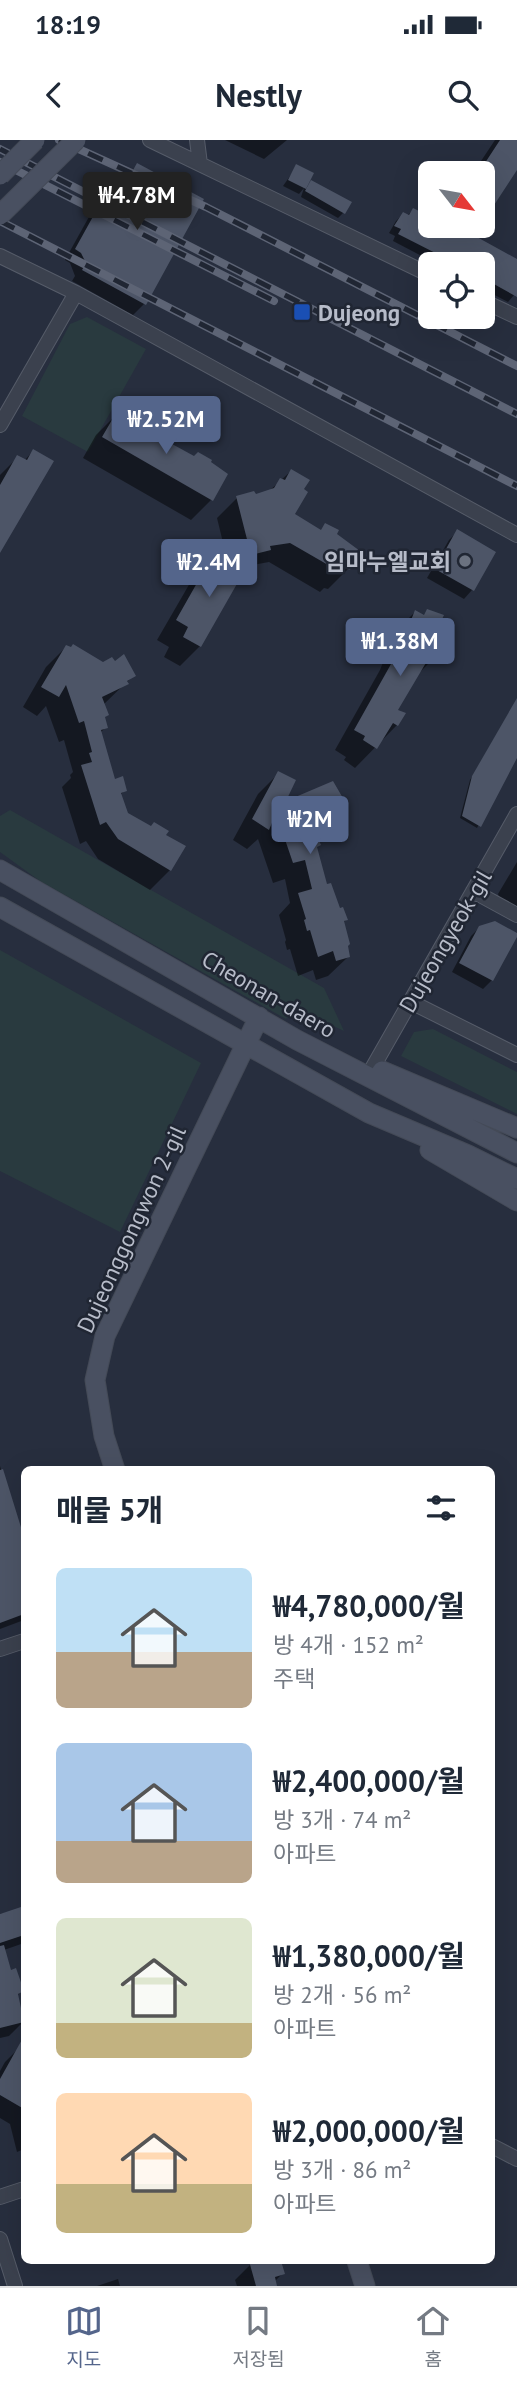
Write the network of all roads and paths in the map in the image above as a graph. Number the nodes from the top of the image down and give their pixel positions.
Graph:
1 (35, 140) edge
2 (76, 140) edge
3 (150, 140) edge
4 (197, 140) edge
5 (200, 164) junction
6 (0, 175) edge
7 (0, 215) edge
8 (0, 256) edge
9 (418, 269) edge
10 (76, 293) junction
11 (495, 307) edge
12 (517, 317) edge
13 (0, 425) edge
14 (517, 535) edge
15 (517, 814) edge
16 (0, 870) edge
17 (474, 891) junction
18 (0, 906) edge
19 (517, 915) edge
20 (411, 1002) junction
21 (259, 1017) junction
22 (245, 1045) junction
23 (324, 1054) junction
24 (517, 1055) edge
25 (373, 1067) junction
26 (369, 1113) junction
27 (517, 1128) edge
28 (517, 1153) edge
29 (517, 1179) edge
30 (517, 1201) edge
31 (114, 1466) edge
32 (21, 1643) edge
33 (0, 1649) edge
34 (495, 2147) edge
35 (517, 2158) edge
36 (21, 2190) edge
37 (0, 2197) edge
38 (0, 2239) edge
39 (358, 2264) edge
40 (15, 2286) edge
41 (365, 2286) edge

1 - 6 main road, bridge
2 - 7 main road, bridge
3 - 5 street
4 - 5 street
5 - 9 street
8 - 10 street
10 - 13 street
10 - 14 street
11 - 12 street
15 - 17 street, Dujeongyeok-gil
16 - 21 main road, Cheonan-daero
17 - 19 street
17 - 20 street, Dujeongyeok-gil
18 - 22 main road
20 - 24 street
20 - 25 street, Dujeongyeok-gil
21 - 22 main road, Dujeonggongwon 2-gil
21 - 23 main road, Cheonan-daero
22 - 26 main road
22 - 31 main road, Dujeonggongwon 2-gil
23 - 25 main road
23 - 28 main road, Cheonan-daero
25 - 27 main road
26 - 29 main road
26 - 30 main road
32 - 33 street
34 - 35 street
36 - 37 street
38 - 40 street
39 - 41 main road

